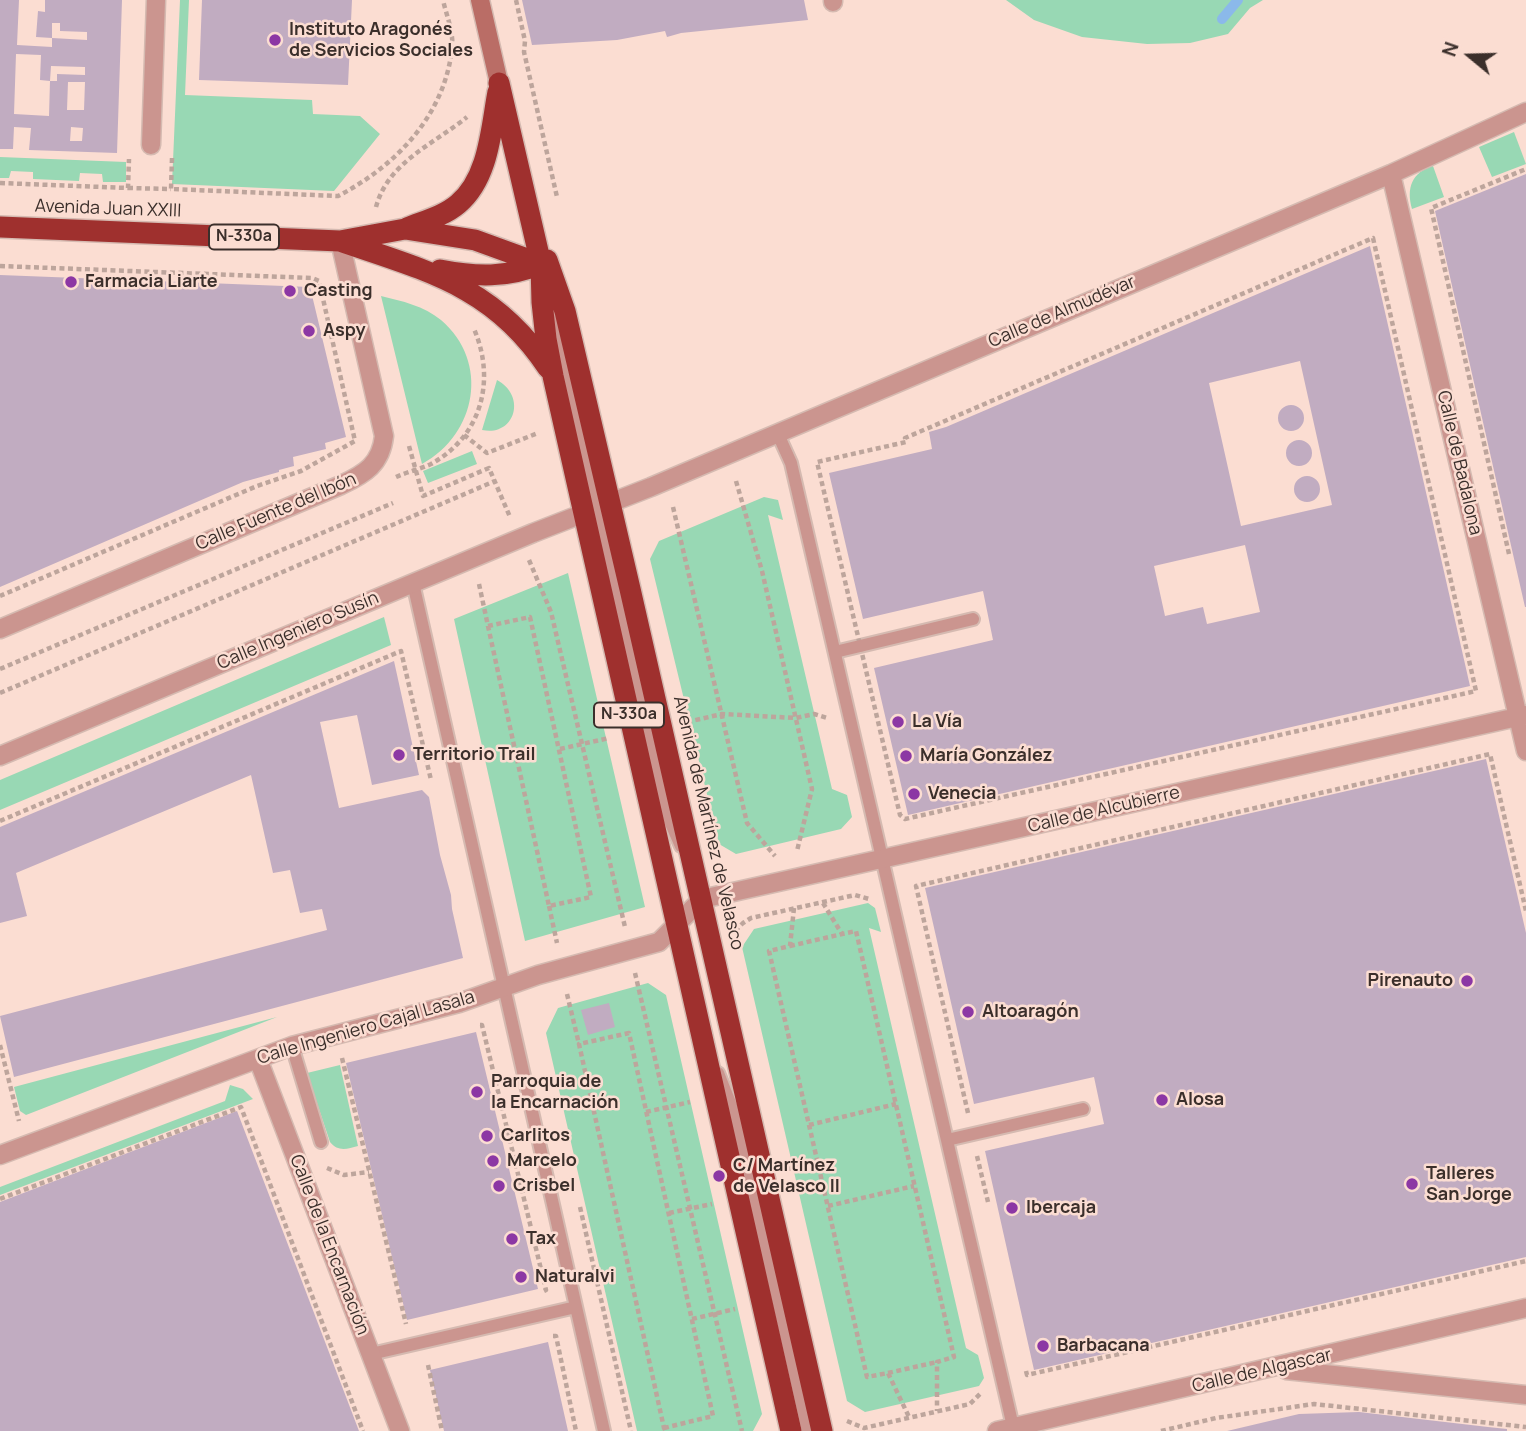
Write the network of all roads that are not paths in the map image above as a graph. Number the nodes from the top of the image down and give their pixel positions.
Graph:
1 (156, 0) edge
2 (480, 0) edge
3 (499, 83) junction
4 (1526, 112) edge
5 (151, 145) dead end
6 (1391, 174) junction
7 (0, 227) edge
8 (405, 229) junction
9 (534, 229) junction
10 (341, 240) junction
11 (541, 264) junction
12 (415, 265) junction
13 (553, 376) junction
14 (777, 432) junction
15 (597, 508) junction
16 (413, 583) junction
17 (973, 618) dead end
18 (0, 629) edge
19 (835, 652) junction
20 (1522, 716) edge
21 (1526, 751) edge
22 (0, 756) edge
23 (883, 860) junction
24 (689, 912) junction
25 (505, 987) junction
26 (292, 1046) junction
27 (706, 1054) junction
28 (258, 1059) junction
29 (1083, 1109) dead end
30 (947, 1140) junction
31 (321, 1142) dead end
32 (0, 1155) edge
33 (576, 1307) junction
34 (1526, 1308) edge
35 (370, 1354) junction
36 (1272, 1368) junction
37 (1526, 1395) edge
38 (1008, 1430) edge
39 (400, 1431) edge
40 (604, 1431) edge
41 (792, 1431) edge
42 (808, 1431) edge
43 (822, 1431) edge

1 - 5 street
2 - 3 main road, Avenida de Martínez de Velasco
3 - 8 highway, Avenida Juan XXIII / N-330a
3 - 9 highway, Avenida de Martínez de Velasco / N-330a
4 - 6 street, Calle de Almudévar
6 - 14 street, Calle de Almudévar
6 - 20 street, Calle de Badalona
7 - 10 highway, Avenida Juan XXIII / N-330a
8 - 10 highway, Avenida Juan XXIII / N-330a
8 - 11 highway, Avenida Juan XXIII / N-330a
9 - 11 highway, Avenida de Martínez de Velasco / N-330a
9 - 15 highway, Avenida de Martínez de Velasco / N-330a
10 - 12 highway, Avenida Juan XXIII / N-330a
10 - 18 street, Calle Fuente del Ibón
11 - 12 highway, Avenida Juan XXIII / N-330a
11 - 13 highway, Avenida de Martínez de Velasco / N-330a
11 - 15 lane
12 - 13 highway, Avenida Juan XXIII / N-330a
13 - 15 highway, Avenida de Martínez de Velasco / N-330a
14 - 15 street, Calle de Almudévar
14 - 19 lane
15 - 16 street, Calle Ingeniero Susín
15 - 24 highway, Avenida de Martínez de Velasco / N-330a
15 - 24 highway, Avenida de Martínez de Velasco / N-330a
16 - 22 street, Calle Ingeniero Susín
16 - 25 lane
17 - 19 lane
19 - 23 lane
20 - 21 street, Calle de Badalona
20 - 23 street, Calle de Alcubierre
23 - 24 street, Calle de Alcubierre
23 - 30 lane
24 - 25 street, Calle Ingeniero Cajal Lasala
24 - 27 highway, Avenida de Martínez de Velasco / N-330a
24 - 43 highway, Avenida de Martínez de Velasco / N-330a
25 - 26 street, Calle Ingeniero Cajal Lasala
25 - 33 lane
26 - 28 street, Calle Ingeniero Cajal Lasala
26 - 31 lane
27 - 41 highway, Avenida de Martínez de Velasco / N-330a
27 - 42 lane
28 - 32 street, Calle Ingeniero Cajal Lasala
28 - 35 street, Calle de la Encarnación
29 - 30 lane
30 - 38 lane
33 - 35 lane
33 - 40 lane
34 - 36 street, Calle de Algascar
35 - 39 street, Calle de la Encarnación
36 - 37 street
36 - 38 street, Calle de Algascar

